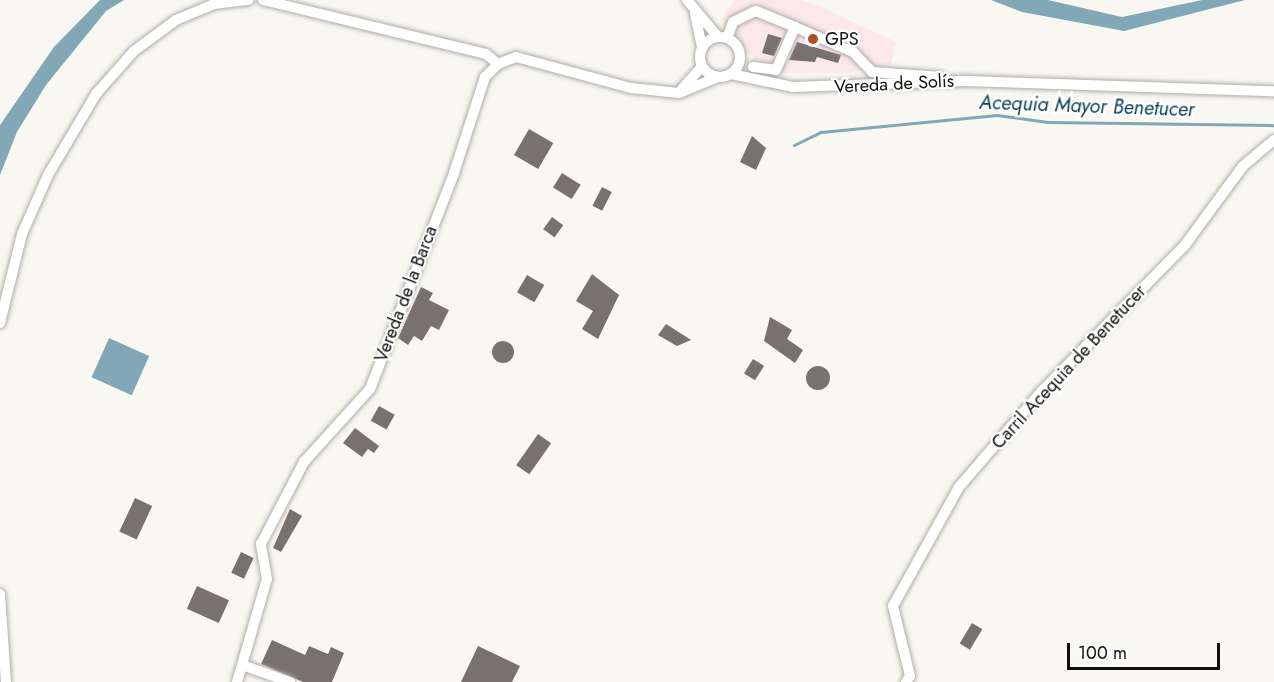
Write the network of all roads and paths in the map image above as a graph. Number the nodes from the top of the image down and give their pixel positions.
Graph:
1 (249, 0) edge
2 (263, 0) edge
3 (687, 0) edge
4 (695, 14) junction
5 (795, 27) junction
6 (722, 38) junction
7 (702, 48) junction
8 (740, 57) junction
9 (498, 64) junction
10 (702, 67) junction
11 (753, 67) junction
12 (731, 74) junction
13 (718, 78) junction
14 (768, 78) junction
15 (965, 81) junction
16 (1274, 91) edge
17 (679, 93) junction
18 (1274, 140) edge
19 (0, 323) edge
20 (0, 594) edge
21 (245, 666) junction
22 (6, 682) edge
23 (237, 682) edge
24 (290, 682) edge
25 (906, 682) edge

1 - 19 street
2 - 9 street
3 - 4 street
4 - 6 street
4 - 7 street
5 - 6 street
5 - 11 street
5 - 15 street
6 - 7 street
6 - 8 street
7 - 10 street
8 - 11 street, Vereda de Solís
8 - 12 street
9 - 17 street
9 - 21 street, Vereda de la Barca
10 - 13 street
10 - 17 street
11 - 14 street, Vereda de Solís
12 - 13 street
12 - 14 street, Vereda de Solís
13 - 17 street
14 - 15 street, Vereda de Solís
15 - 16 street, Vereda de Solís
18 - 25 street, Carril Acequia de Benetucer
20 - 22 street
21 - 23 street, Vereda de la Barca
21 - 24 street

